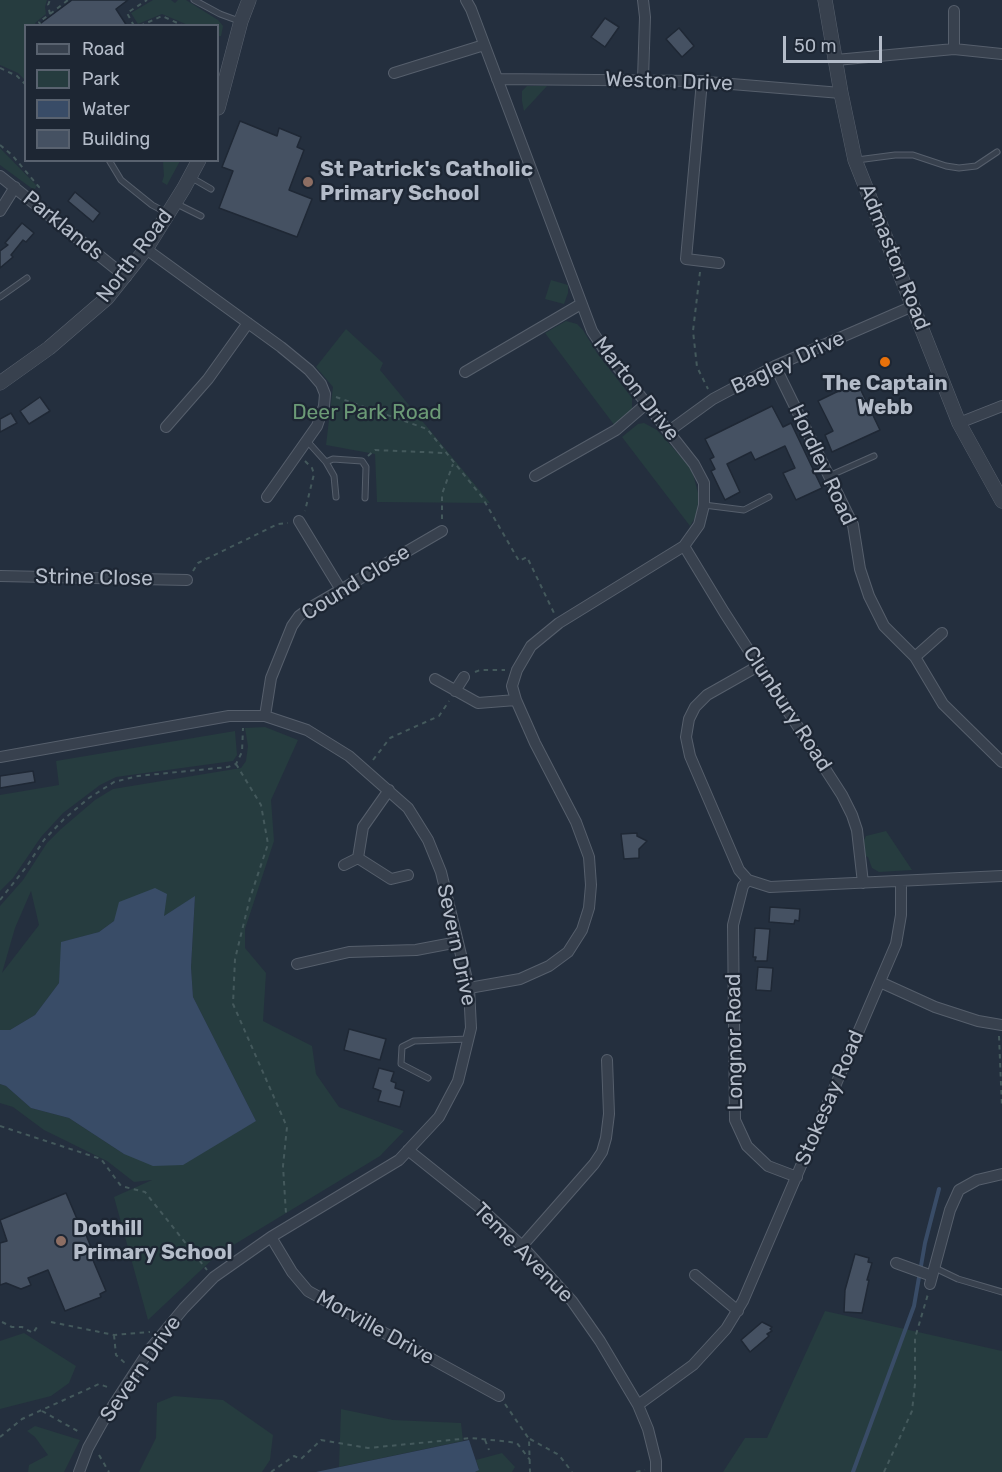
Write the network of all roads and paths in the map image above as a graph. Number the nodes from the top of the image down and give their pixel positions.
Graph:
1 (50, 0) edge
2 (68, 0) edge
3 (147, 0) edge
4 (194, 0) edge
5 (249, 0) edge
6 (466, 0) edge
7 (643, 0) edge
8 (825, 0) edge
9 (954, 11) dead end
10 (50, 14) junction
11 (241, 21) junction
12 (40, 24) edge
13 (133, 24) edge
14 (144, 24) edge
15 (180, 24) edge
16 (484, 45) junction
17 (954, 49) junction
18 (1002, 54) edge
19 (836, 60) junction
20 (0, 68) edge
21 (394, 73) dead end
22 (497, 79) junction
23 (643, 79) junction
24 (702, 81) junction
25 (24, 83) edge
26 (841, 93) junction
27 (219, 104) edge
28 (0, 146) edge
29 (997, 152) dead end
30 (855, 160) junction
31 (110, 162) edge
32 (198, 162) edge
33 (0, 176) edge
34 (190, 177) junction
35 (15, 187) junction
36 (211, 189) dead end
37 (31, 199) junction
38 (172, 208) junction
39 (0, 211) edge
40 (201, 216) dead end
41 (146, 249) junction
42 (701, 261) junction
43 (719, 263) dead end
44 (126, 276) junction
45 (27, 278) dead end
46 (0, 297) edge
47 (581, 304) junction
48 (913, 306) junction
49 (248, 324) junction
50 (775, 366) junction
51 (465, 372) dead end
52 (0, 383) edge
53 (325, 394) junction
54 (714, 399) junction
55 (646, 404) junction
56 (1002, 406) edge
57 (959, 423) junction
58 (166, 427) dead end
59 (669, 431) junction
60 (308, 442) junction
61 (445, 453) junction
62 (299, 455) junction
63 (874, 456) dead end
64 (362, 461) junction
65 (326, 462) junction
66 (453, 464) junction
67 (535, 476) dead end
68 (829, 476) junction
69 (267, 497) dead end
70 (336, 497) dead end
71 (769, 497) dead end
72 (365, 498) dead end
73 (1002, 501) edge
74 (704, 505) junction
75 (299, 521) junction
76 (442, 531) joint
77 (684, 546) junction
78 (0, 576) edge
79 (187, 580) joint
80 (341, 590) junction
81 (559, 623) junction
82 (942, 633) dead end
83 (915, 657) junction
84 (759, 665) junction
85 (517, 670) junction
86 (465, 677) joint
87 (435, 679) dead end
88 (455, 691) junction
89 (516, 700) junction
90 (244, 715) junction
91 (265, 716) junction
92 (0, 757) edge
93 (1002, 762) edge
94 (236, 764) junction
95 (365, 769) junction
96 (389, 790) junction
97 (358, 858) junction
98 (344, 865) dead end
99 (408, 875) dead end
100 (1002, 876) edge
101 (748, 880) junction
102 (901, 881) junction
103 (863, 883) junction
104 (0, 900) edge
105 (459, 942) junction
106 (297, 964) dead end
107 (880, 982) junction
108 (469, 988) junction
109 (1000, 1025) edge
110 (469, 1039) junction
111 (607, 1060) dead end
112 (428, 1078) dead end
113 (1002, 1108) edge
114 (0, 1126) edge
115 (408, 1150) junction
116 (1002, 1174) edge
117 (797, 1177) junction
118 (286, 1228) junction
119 (271, 1237) junction
120 (522, 1246) junction
121 (896, 1263) dead end
122 (695, 1275) dead end
123 (932, 1276) junction
124 (214, 1277) junction
125 (1002, 1292) edge
126 (738, 1311) junction
127 (2, 1322) dead end
128 (51, 1322) dead end
129 (37, 1327) dead end
130 (164, 1332) junction
131 (114, 1335) junction
132 (126, 1364) dead end
133 (121, 1393) junction
134 (499, 1396) joint
135 (638, 1405) junction
136 (0, 1437) edge
137 (529, 1439) junction
138 (485, 1440) junction
139 (489, 1450) dead end
140 (530, 1460) junction
141 (80, 1472) edge
142 (271, 1472) edge
143 (530, 1472) edge
144 (572, 1472) edge
145 (656, 1472) edge
146 (884, 1472) edge

1 - 10 path
2 - 10 path
3 - 13 path
4 - 11 lane
5 - 11 street
6 - 16 street, Marton Drive
7 - 23 street
8 - 19 street, Admaston Road
9 - 17 street
10 - 12 path
11 - 27 street
14 - 15 path
16 - 21 street
16 - 22 street, Marton Drive
17 - 18 street
17 - 19 street
19 - 26 street, Admaston Road
20 - 25 path
22 - 23 street, Weston Drive
22 - 47 street, Marton Drive
23 - 24 street, Weston Drive
24 - 26 street, Weston Drive
24 - 42 street
26 - 30 street, Admaston Road
28 - 37 path
29 - 30 lane
30 - 48 street, Admaston Road
31 - 38 lane
32 - 34 street, North Road
33 - 35 street, Parklands
34 - 36 lane
34 - 38 street, North Road
35 - 37 street, Parklands
35 - 39 street
37 - 44 street, Parklands
38 - 40 lane
38 - 41 street, North Road
41 - 44 street, North Road
41 - 49 street
42 - 43 street
42 - 54 path
44 - 52 street, North Road
45 - 46 lane
47 - 51 street
47 - 55 street, Marton Drive
48 - 50 street, Bagley Drive
48 - 57 street, Admaston Road
49 - 53 street
49 - 58 street
50 - 54 street, Bagley Drive
50 - 68 street, Hordley Road
53 - 60 street
53 - 61 path
54 - 59 street, Bagley Drive
55 - 59 street, Marton Drive
55 - 67 street
56 - 57 street
57 - 73 street, Admaston Road
59 - 74 street, Marton Drive
60 - 62 street
60 - 65 lane
61 - 64 path
61 - 66 path
62 - 69 street
62 - 75 path
63 - 68 lane
64 - 65 lane
64 - 72 lane
65 - 70 lane
66 - 76 path
66 - 81 path
68 - 83 street, Hordley Road
71 - 74 lane
74 - 77 street, Marton Drive
75 - 79 path
75 - 80 street
76 - 80 street, Cound Close
77 - 81 street, Marton Drive
77 - 84 street, Clunbury Road
78 - 79 street, Strine Close
80 - 91 street, Cound Close
81 - 85 street, Marton Drive
82 - 83 street
83 - 93 street, Hordley Road
84 - 101 street
84 - 103 street, Clunbury Road
85 - 86 path
85 - 89 street, Marton Drive
86 - 88 street
87 - 88 street
88 - 89 street
88 - 95 path
89 - 108 street, Marton Drive
90 - 91 street, Severn Drive
90 - 92 street, Severn Drive
90 - 94 path
91 - 95 street, Severn Drive
94 - 104 path
94 - 118 path
95 - 96 street, Severn Drive
96 - 97 street
96 - 105 street, Severn Drive
97 - 98 street
97 - 99 street
100 - 102 street
101 - 103 street
101 - 117 street, Longnor Road
102 - 103 street
102 - 107 street, Stokesay Road
105 - 106 street
105 - 108 street, Severn Drive
107 - 109 street
107 - 117 street, Stokesay Road
108 - 110 street, Severn Drive
109 - 113 path
110 - 112 lane
110 - 115 street, Severn Drive
111 - 120 street
114 - 124 path
115 - 118 street, Severn Drive
115 - 120 street, Teme Avenue
116 - 123 street
117 - 126 street, Stokesay Road
118 - 119 street, Severn Drive
119 - 124 street, Severn Drive
119 - 134 street, Morville Drive
120 - 135 street, Teme Avenue
121 - 123 street
122 - 126 street
123 - 125 lane
123 - 146 path
124 - 130 street, Severn Drive
126 - 135 street, Stokesay Road
127 - 129 path
128 - 131 path
130 - 131 path
130 - 133 street, Severn Drive
131 - 132 path
133 - 136 path
133 - 141 street, Severn Drive
134 - 137 path
135 - 145 street, Teme Avenue
137 - 140 path
137 - 144 path
138 - 139 path
138 - 140 path
138 - 142 path
140 - 143 path

